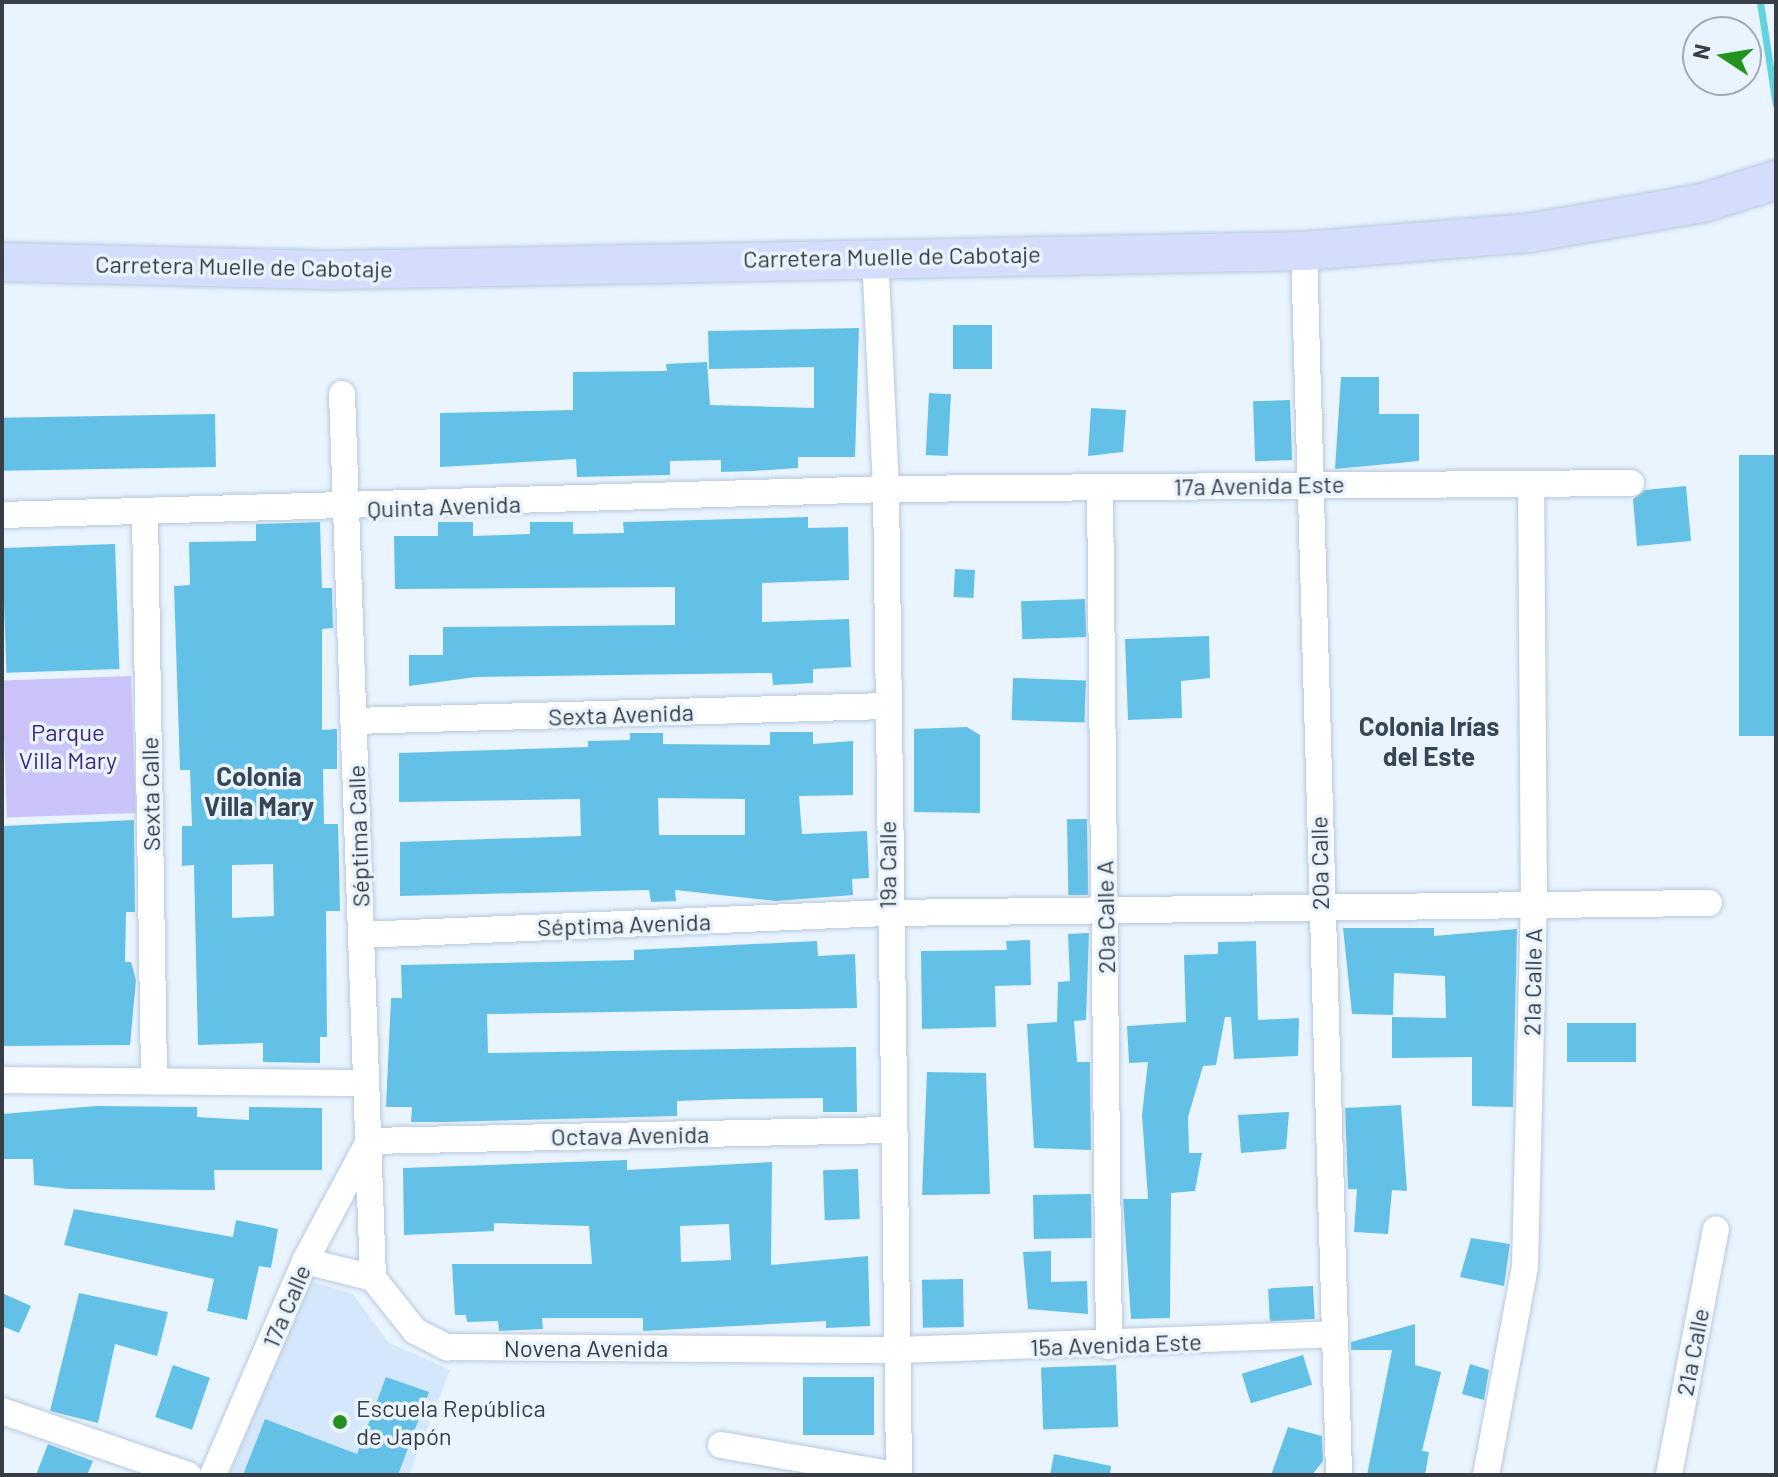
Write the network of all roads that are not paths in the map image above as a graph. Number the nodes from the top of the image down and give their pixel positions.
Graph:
1 (1776, 180) edge
2 (1304, 251) junction
3 (875, 255) junction
4 (2, 262) edge
5 (342, 394) dead end
6 (1311, 483) junction
7 (1631, 483) dead end
8 (1531, 486) junction
9 (886, 489) junction
10 (1100, 489) junction
11 (346, 510) junction
12 (145, 513) junction
13 (2, 515) edge
14 (888, 706) junction
15 (353, 721) junction
16 (1709, 903) dead end
17 (1534, 904) junction
18 (1320, 908) junction
19 (886, 913) junction
20 (1105, 914) junction
21 (361, 935) junction
22 (154, 1076) junction
23 (2, 1080) edge
24 (366, 1083) junction
25 (891, 1130) junction
26 (369, 1141) junction
27 (1716, 1229) dead end
28 (305, 1261) junction
29 (373, 1278) junction
30 (1332, 1334) junction
31 (1109, 1346) junction
32 (900, 1350) junction
33 (2, 1411) edge
34 (721, 1445) dead end
35 (188, 1475) edge
36 (213, 1475) edge
37 (897, 1475) edge
38 (1339, 1475) edge
39 (1486, 1475) edge
40 (1669, 1475) edge

1 - 2 main road, Carretera Muelle de Cabotaje
2 - 3 main road, Carretera Muelle de Cabotaje
2 - 6 street, 20a Calle
3 - 4 main road, Carretera Muelle de Cabotaje
3 - 9 street, 19a Calle
5 - 11 street, Séptima Calle
6 - 8 street, 17a Avenida Este
6 - 10 street, 17a Avenida Este
6 - 18 street, 20a Calle
7 - 8 street, 17a Avenida Este
8 - 17 street, 21a Calle A
9 - 10 street, 17a Avenida Este
9 - 11 street, Quinta Avenida
9 - 14 street, 19a Calle
10 - 20 street, 20a Calle A
11 - 12 street, Quinta Avenida
11 - 15 street, Séptima Calle
12 - 13 street, Quinta Avenida
12 - 22 street, Sexta Calle
14 - 15 street, Sexta Avenida
14 - 19 street, 19a Calle
15 - 21 street, Séptima Calle
16 - 17 street, Séptima Avenida
17 - 18 street, Séptima Avenida
17 - 39 street, 21a Calle A
18 - 20 street, Séptima Avenida
18 - 30 street, 20a Calle
19 - 20 street, Séptima Avenida
19 - 21 street, Séptima Avenida
19 - 25 street, 19a Calle
20 - 31 street, 20a Calle A
21 - 24 street, Séptima Calle
22 - 23 street
22 - 24 street
24 - 26 street, Séptima Calle
25 - 26 street, Octava Avenida
25 - 32 street, 19a Calle
26 - 28 street, 17a Calle
26 - 29 street, Séptima Calle
27 - 40 street, 21a Calle
28 - 29 street
28 - 36 street, 17a Calle
29 - 32 street, Novena Avenida
30 - 31 street, 15a Avenida Este
30 - 38 street, 20a Calle
31 - 32 street, 15a Avenida Este
32 - 37 street, 19a Calle
33 - 35 street
34 - 37 street

